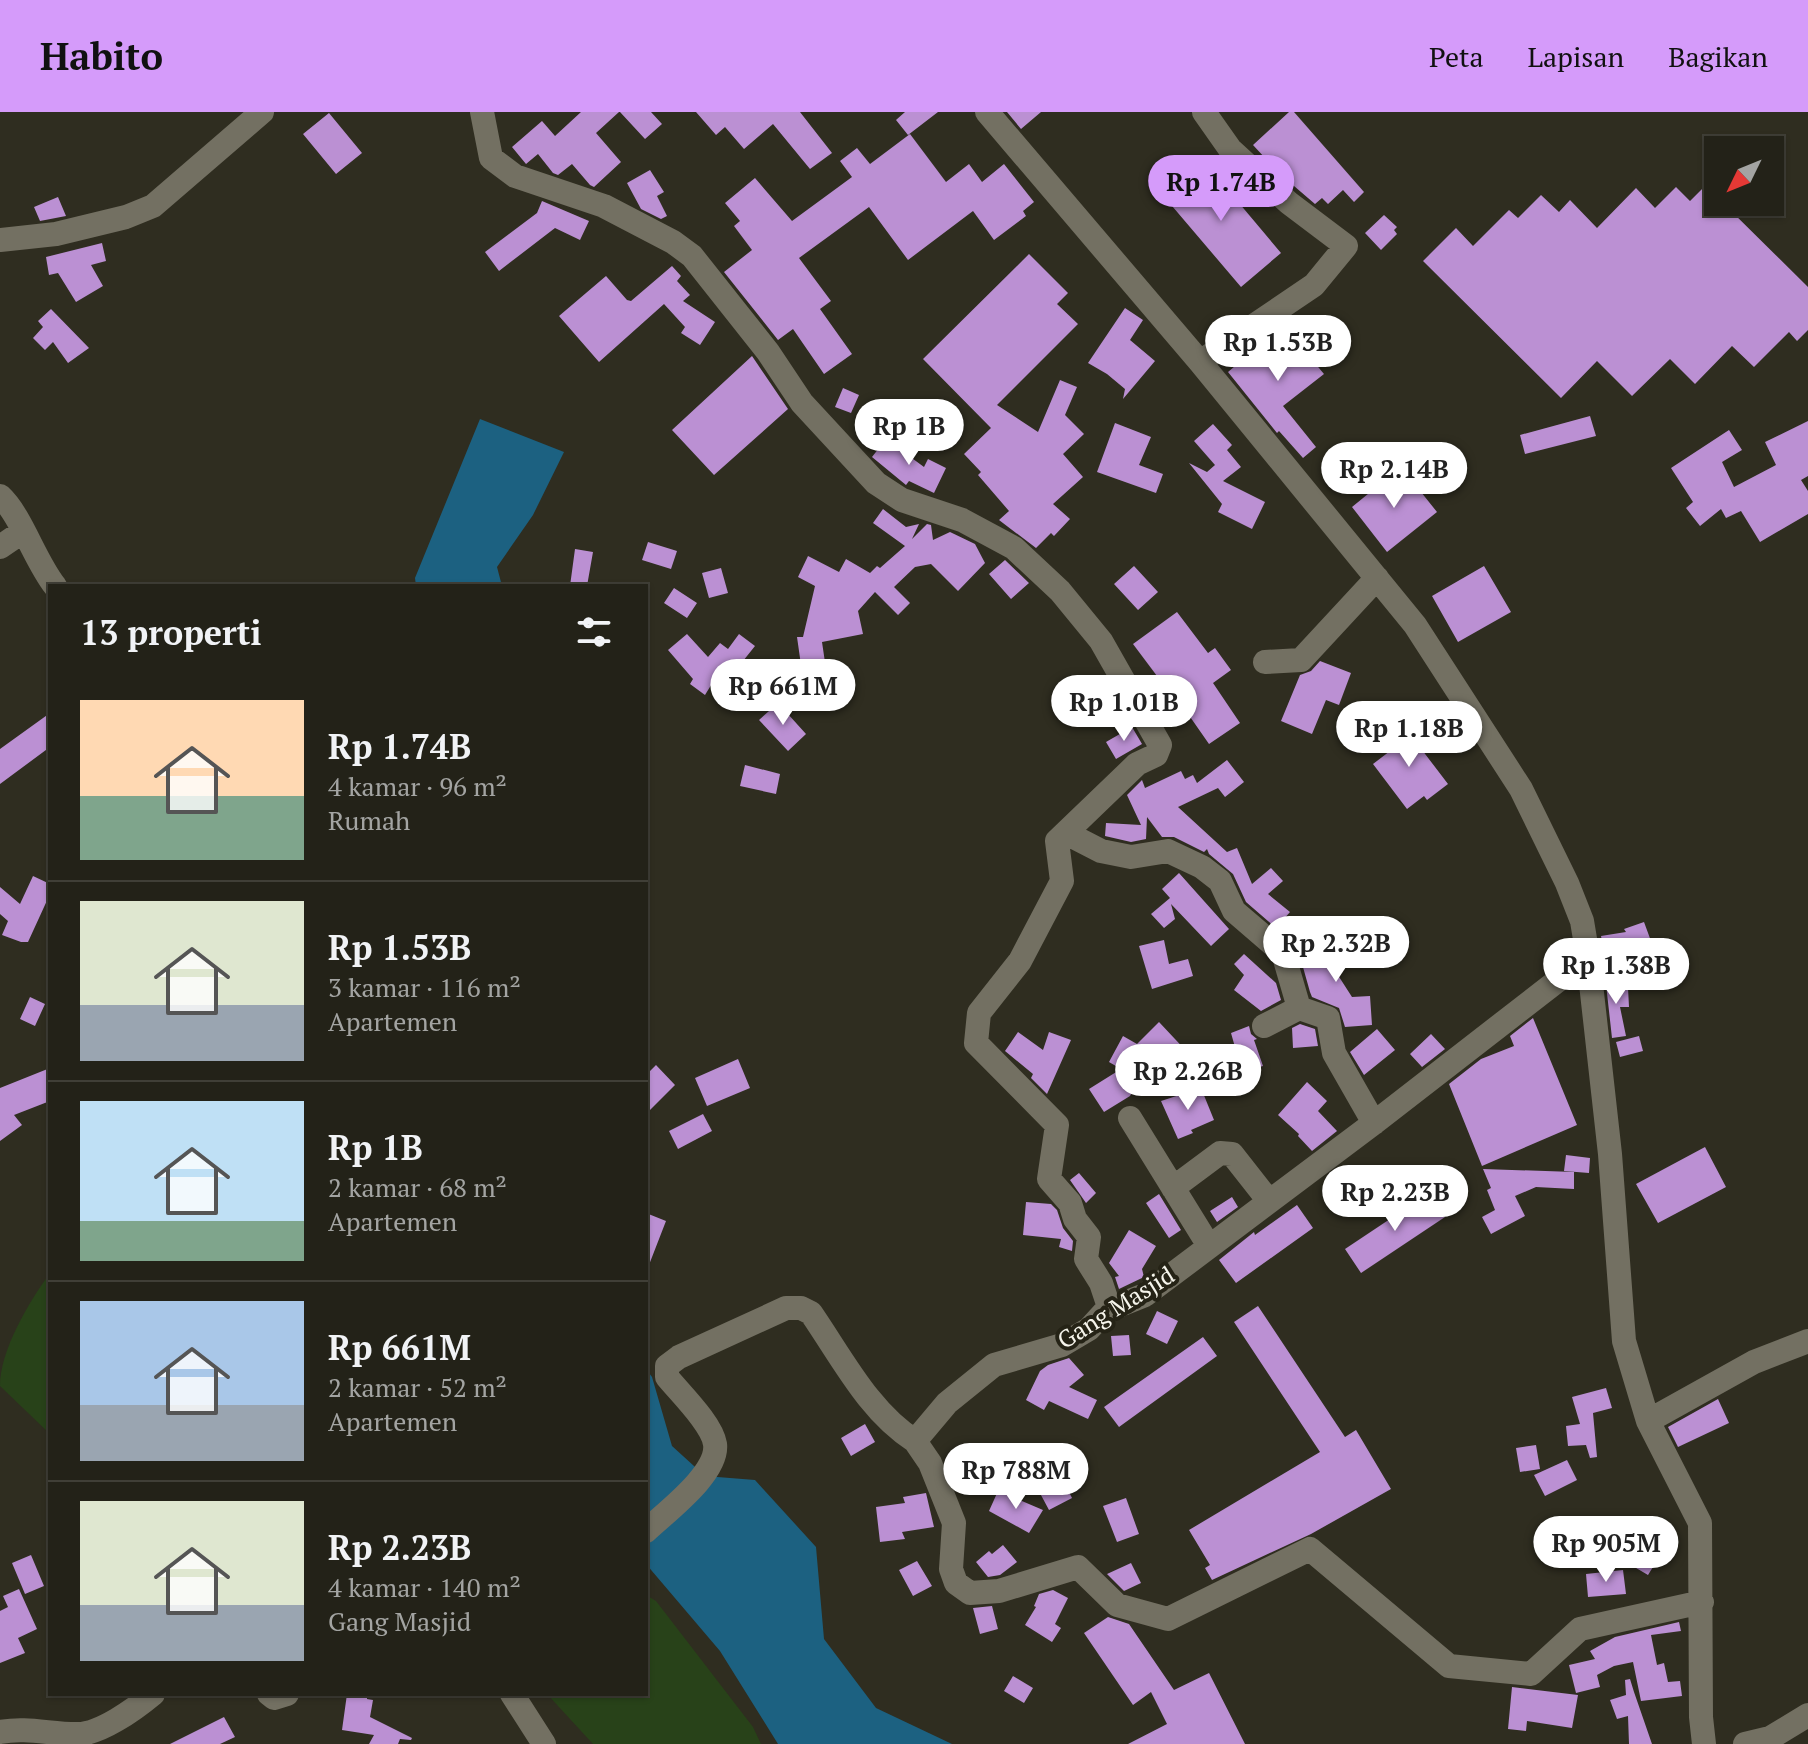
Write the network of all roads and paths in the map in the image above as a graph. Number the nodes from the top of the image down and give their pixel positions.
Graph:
1 (262, 112) edge
2 (482, 112) edge
3 (987, 112) edge
4 (1204, 112) edge
5 (0, 240) edge
6 (1200, 362) junction
7 (0, 496) edge
8 (22, 532) junction
9 (0, 547) edge
10 (1377, 578) junction
11 (54, 584) edge
12 (1265, 662) dead end
13 (1066, 833) junction
14 (1588, 957) junction
15 (1299, 1008) junction
16 (1264, 1026) dead end
17 (1130, 1118) dead end
18 (1374, 1123) junction
19 (1173, 1188) junction
20 (1269, 1201) junction
21 (1209, 1246) junction
22 (1109, 1307) junction
23 (1808, 1341) edge
24 (1648, 1421) junction
25 (915, 1441) junction
26 (648, 1529) edge
27 (1702, 1602) junction
28 (150, 1696) edge
29 (513, 1696) edge
30 (1808, 1715) edge
31 (0, 1732) edge
32 (544, 1744) edge
33 (1704, 1744) edge
34 (1745, 1744) edge

1 - 5 street
2 - 13 street
3 - 6 street
4 - 6 street
6 - 10 street
7 - 8 street
8 - 9 street
8 - 11 street
10 - 12 street
10 - 14 street
13 - 15 street
13 - 22 street
14 - 18 street, Gang Masjid
14 - 24 street
15 - 16 street
15 - 18 street
17 - 19 street
18 - 20 street, Gang Masjid
19 - 20 street
19 - 21 street
20 - 21 street, Gang Masjid
21 - 22 street, Gang Masjid
22 - 25 street, Gang Masjid
23 - 24 street
24 - 27 street
25 - 26 street
25 - 27 street
27 - 33 street
28 - 31 street
29 - 32 street
30 - 34 street

